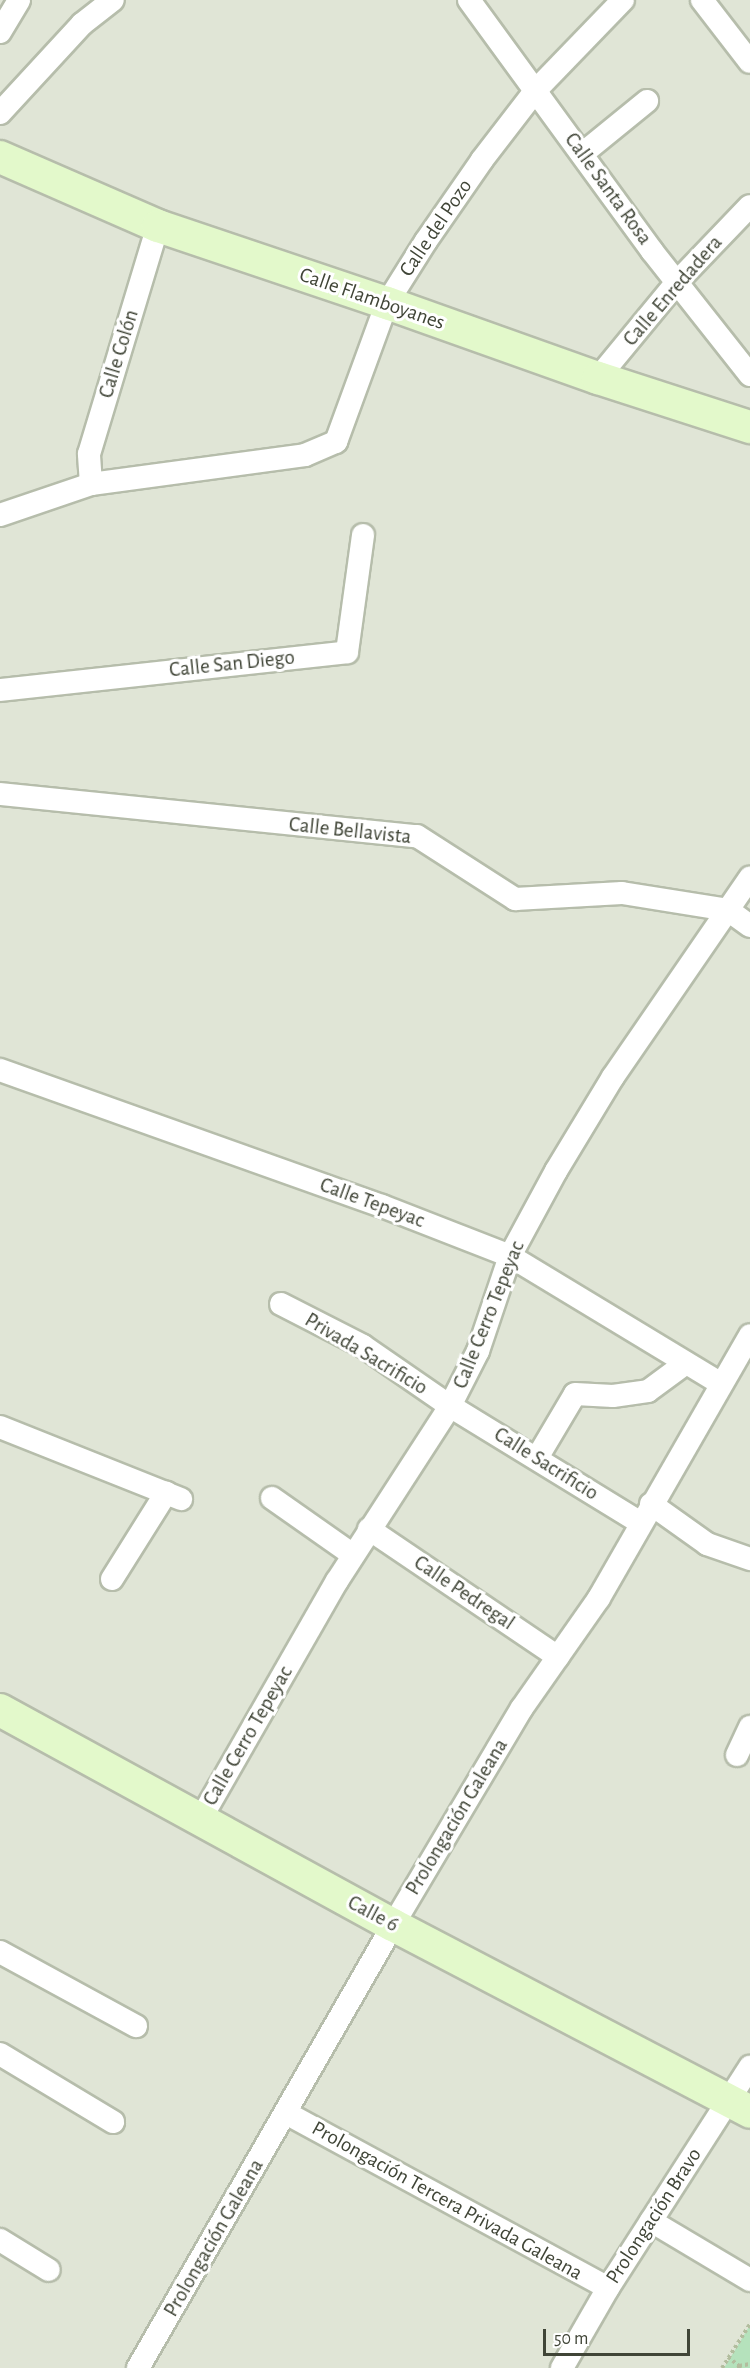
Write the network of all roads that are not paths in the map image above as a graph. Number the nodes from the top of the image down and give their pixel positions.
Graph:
1 (19, 0) edge
2 (113, 0) edge
3 (470, 0) edge
4 (623, 0) edge
5 (702, 0) edge
6 (0, 32) edge
7 (750, 62) edge
8 (536, 90) junction
9 (647, 101) dead end
10 (0, 113) edge
11 (582, 154) junction
12 (0, 157) edge
13 (750, 206) edge
14 (158, 226) junction
15 (677, 282) junction
16 (387, 303) junction
17 (750, 375) edge
18 (598, 378) junction
19 (750, 427) edge
20 (91, 484) junction
21 (0, 515) edge
22 (363, 535) dead end
23 (0, 690) edge
24 (0, 794) edge
25 (750, 878) edge
26 (728, 910) junction
27 (750, 926) edge
28 (0, 1070) edge
29 (510, 1256) junction
30 (281, 1304) dead end
31 (750, 1335) edge
32 (686, 1363) junction
33 (721, 1384) junction
34 (450, 1406) junction
35 (0, 1428) edge
36 (537, 1458) junction
37 (272, 1498) dead end
38 (646, 1513) junction
39 (369, 1529) junction
40 (353, 1555) junction
41 (750, 1559) edge
42 (112, 1579) dead end
43 (558, 1657) junction
44 (0, 1710) edge
45 (750, 1727) edge
46 (736, 1755) dead end
47 (200, 1820) junction
48 (393, 1925) junction
49 (0, 1952) edge
50 (135, 2026) dead end
51 (0, 2054) edge
52 (750, 2067) edge
53 (740, 2106) edge
54 (286, 2113) junction
55 (112, 2122) dead end
56 (651, 2221) junction
57 (0, 2240) edge
58 (50, 2270) dead end
59 (750, 2280) edge
60 (608, 2288) junction
61 (138, 2368) edge
62 (562, 2368) edge

1 - 6 street
2 - 10 street
3 - 8 street, Calle Santa Rosa
4 - 8 street, Calle del Pozo
5 - 7 street
8 - 11 street, Calle Santa Rosa
8 - 16 street, Calle del Pozo
9 - 11 street
11 - 15 street, Calle Santa Rosa
12 - 14 street, Calle Flamboyanes
13 - 15 street, Calle Enredadera
14 - 16 street, Calle Flamboyanes
14 - 20 street, Calle Colón
15 - 17 street, Calle Santa Rosa
15 - 18 street, Calle Enredadera
16 - 18 street, Calle Flamboyanes
16 - 20 street, Calle del Pozo
18 - 19 street, Calle Flamboyanes
20 - 21 street, Calle del Pozo
22 - 23 street, Calle San Diego
24 - 26 street, Calle Bellavista
25 - 26 street, Calle Cerro Tepeyac
26 - 27 street, Calle Bellavista
26 - 29 street, Calle Cerro Tepeyac
28 - 29 street, Calle Tepeyac
29 - 32 street, Calle Tepeyac
29 - 34 street, Calle Cerro Tepeyac
30 - 34 street, Privada Sacrificio
31 - 33 street, Prolongación Galeana
32 - 33 street, Calle Tepeyac
32 - 36 street
33 - 38 street, Prolongación Galeana
34 - 36 street, Calle Sacrificio
34 - 39 street, Calle Cerro Tepeyac
35 - 42 street
36 - 38 street, Calle Sacrificio
37 - 40 street
38 - 41 street, Calle Sacrificio
38 - 43 street, Prolongación Galeana
39 - 40 street, Calle Cerro Tepeyac
39 - 43 street, Calle Pedregal
40 - 47 street, Calle Cerro Tepeyac
43 - 48 street, Prolongación Galeana
44 - 47 street, Calle 6
45 - 46 street
47 - 48 street, Calle 6
48 - 53 street, Calle 6
48 - 54 street, Prolongación Galeana
49 - 50 street
51 - 55 street
52 - 53 street, Prolongación Bravo
53 - 56 street, Prolongación Bravo
54 - 60 street, Prolongación Tercera Privada Galeana
54 - 61 street, Prolongación Galeana
56 - 59 street
56 - 60 street, Prolongación Bravo
57 - 58 street
60 - 62 street, Prolongación Bravo

